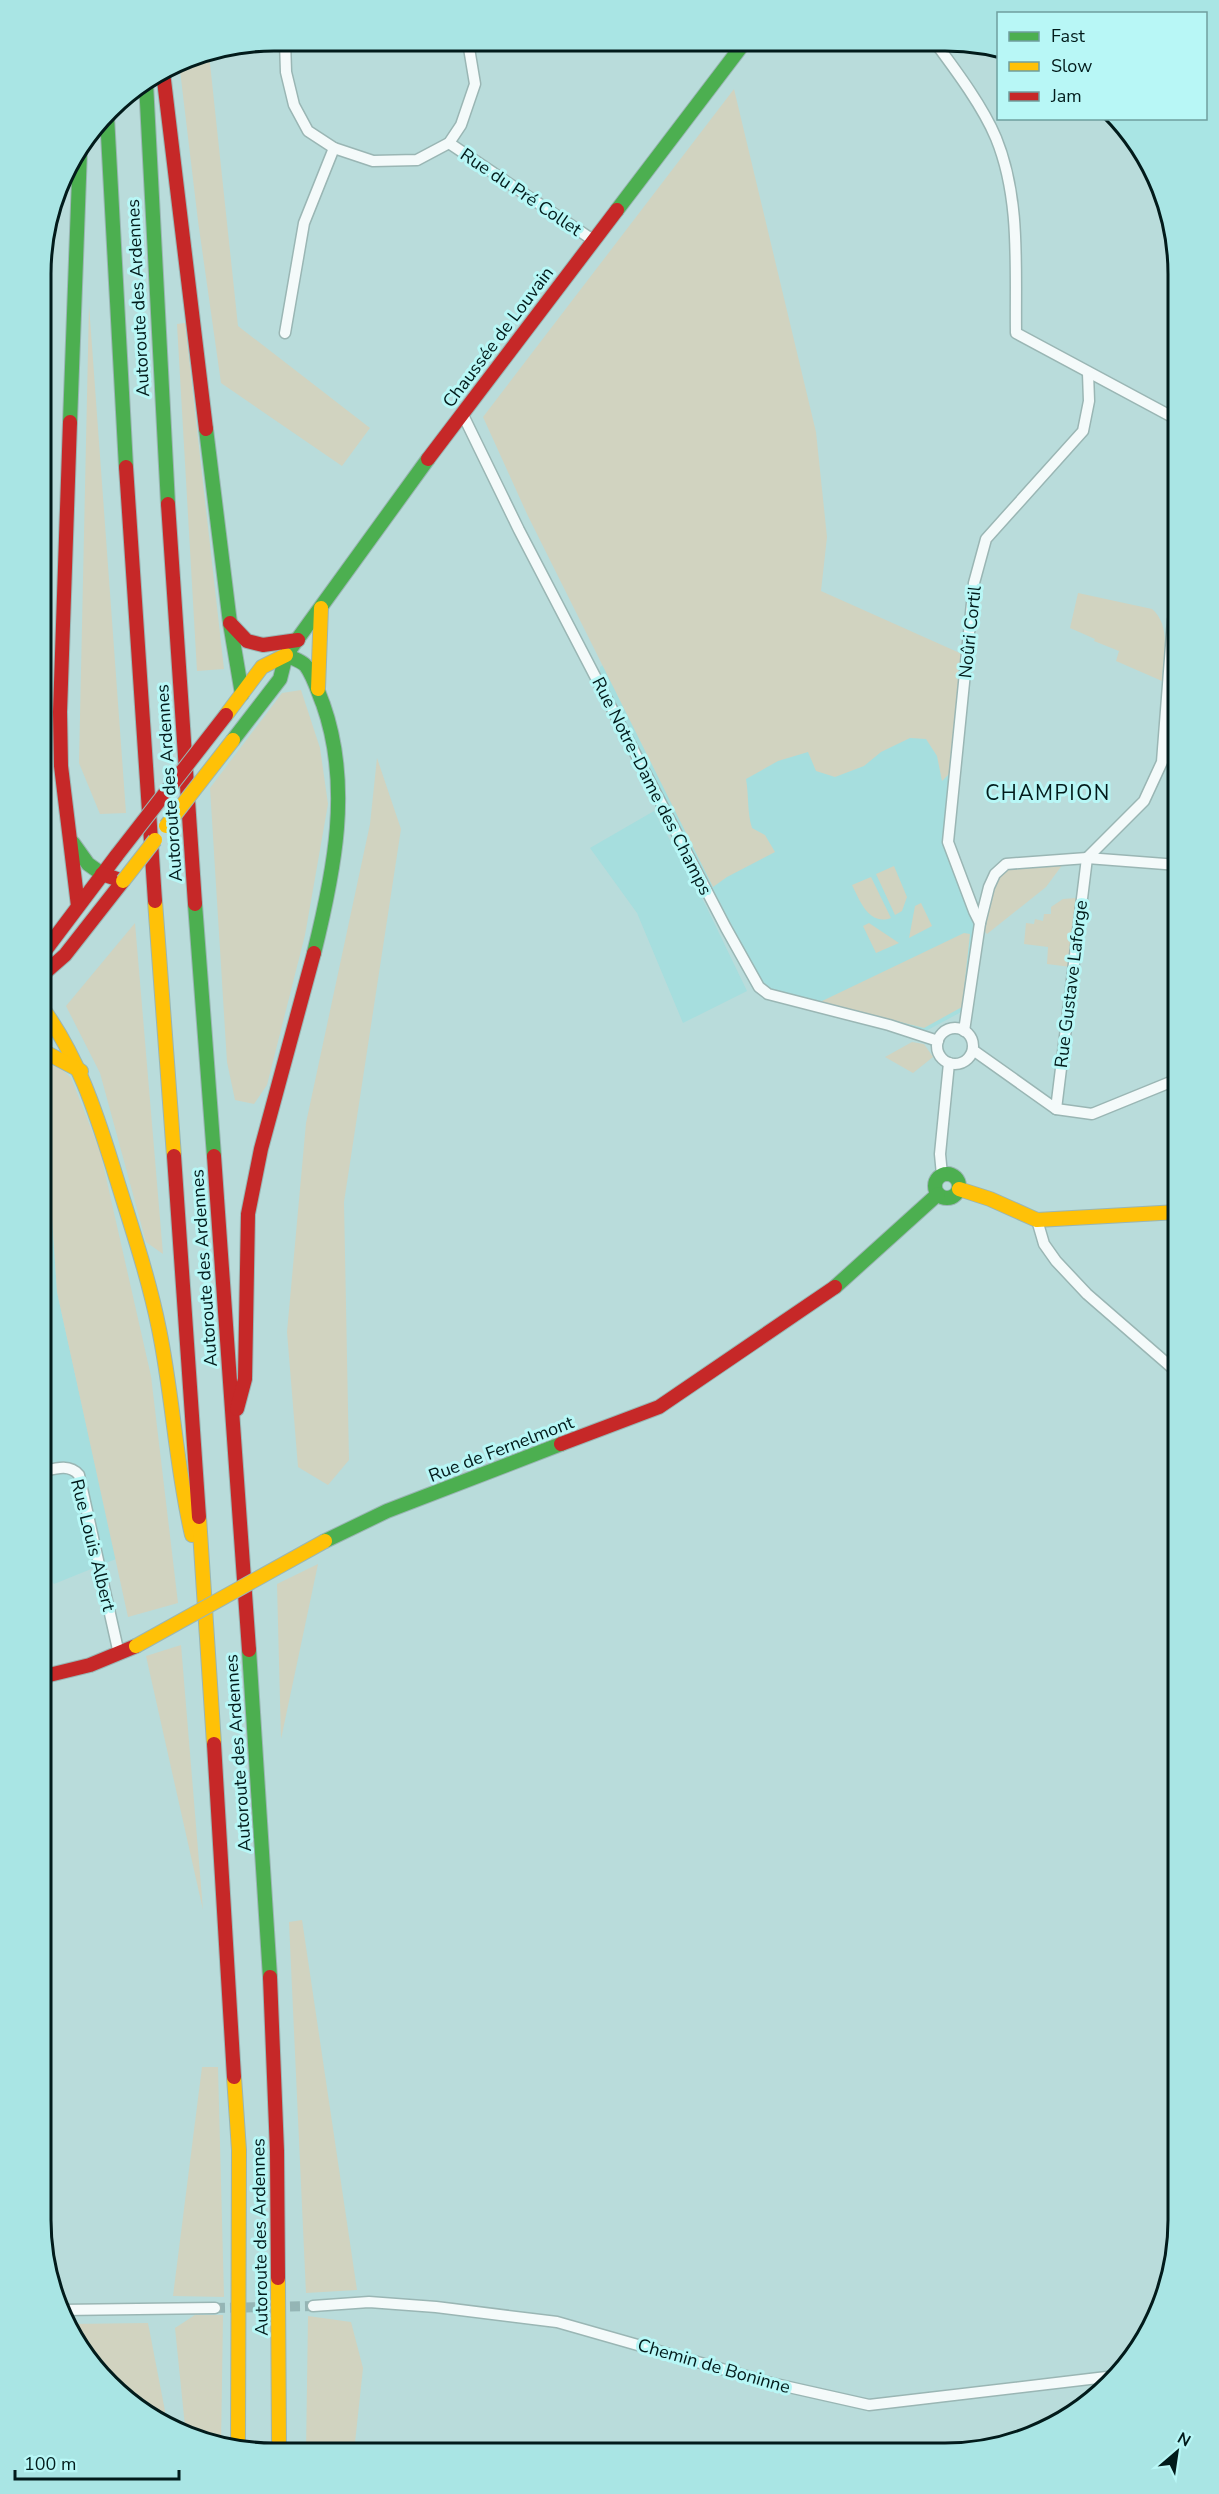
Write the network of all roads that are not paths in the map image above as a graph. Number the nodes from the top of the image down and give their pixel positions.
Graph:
1 (285, 51) edge
2 (470, 51) edge
3 (738, 51) edge
4 (941, 51) edge
5 (164, 80) edge
6 (146, 91) edge
7 (107, 125) edge
8 (448, 143) junction
9 (333, 148) junction
10 (79, 166) edge
11 (593, 240) junction
12 (285, 333) dead end
13 (1088, 373) junction
14 (463, 415) junction
15 (1168, 415) edge
16 (321, 608) junction
17 (230, 623) junction
18 (298, 640) junction
19 (286, 655) junction
20 (1168, 685) edge
21 (318, 691) junction
22 (242, 694) junction
23 (233, 740) junction
24 (72, 840) junction
25 (1087, 858) junction
26 (1168, 863) edge
27 (102, 874) junction
28 (123, 881) junction
29 (78, 906) junction
30 (980, 923) junction
31 (51, 942) edge
32 (51, 967) edge
33 (51, 1018) edge
34 (964, 1031) junction
35 (938, 1041) junction
36 (973, 1050) junction
37 (51, 1055) edge
38 (949, 1063) junction
39 (81, 1071) junction
40 (1168, 1083) edge
41 (1056, 1109) junction
42 (942, 1175) junction
43 (959, 1189) junction
44 (938, 1194) junction
45 (1168, 1213) edge
46 (1037, 1220) junction
47 (1168, 1364) edge
48 (234, 1423) junction
49 (51, 1470) edge
50 (204, 1582) junction
51 (119, 1654) junction
52 (51, 1675) edge
53 (313, 2306) tunnel mouth
54 (215, 2308) tunnel mouth
55 (70, 2310) edge
56 (1104, 2377) edge
57 (238, 2440) edge
58 (279, 2443) edge

1 - 9 street
2 - 8 street
3 - 11 main road, Chaussée de Louvain
4 - 13 street
5 - 17 main road
6 - 48 main road, Autoroute des Ardennes
7 - 50 main road, Autoroute des Ardennes
8 - 9 street
8 - 11 street, Rue du Pré Collet
9 - 12 street
10 - 24 main road
11 - 14 main road, Chaussée de Louvain
13 - 15 street
13 - 30 street, Noûri Cortil
14 - 16 main road, Chaussée de Louvain
14 - 35 street, Rue Notre-Dame des Champs
16 - 18 main road, Chaussée de Louvain
16 - 21 main road
17 - 18 main road
17 - 22 main road
18 - 19 main road, Chaussée de Louvain
19 - 21 main road
19 - 22 main road, Chaussée de Louvain
19 - 23 main road, Chaussée de Louvain
20 - 25 street
21 - 48 main road
22 - 23 main road
22 - 27 main road, Chaussée de Louvain, bridge
23 - 28 main road, Chaussée de Louvain, bridge
24 - 27 main road
24 - 29 main road
25 - 26 street
25 - 30 street
25 - 41 street, Rue Gustave Laforge
27 - 28 main road
27 - 29 main road, Chaussée de Louvain
28 - 32 main road, Chaussée de Louvain
29 - 31 main road, Chaussée de Louvain
30 - 34 street
33 - 39 main road
34 - 35 street
34 - 36 street
35 - 38 street
36 - 38 street
36 - 41 street
37 - 39 main road
38 - 42 street
39 - 50 main road
40 - 41 street
42 - 43 main road
42 - 44 main road
43 - 44 main road, Rue de Fernelmont
43 - 46 main road
44 - 51 main road, Rue de Fernelmont, bridge
45 - 46 main road
46 - 47 street
48 - 58 main road, Autoroute des Ardennes
49 - 51 street, Rue Louis Albert
50 - 57 main road, Autoroute des Ardennes
51 - 52 main road, Rue de Fernelmont
53 - 56 street, Chemin de Boninne
54 - 55 street

